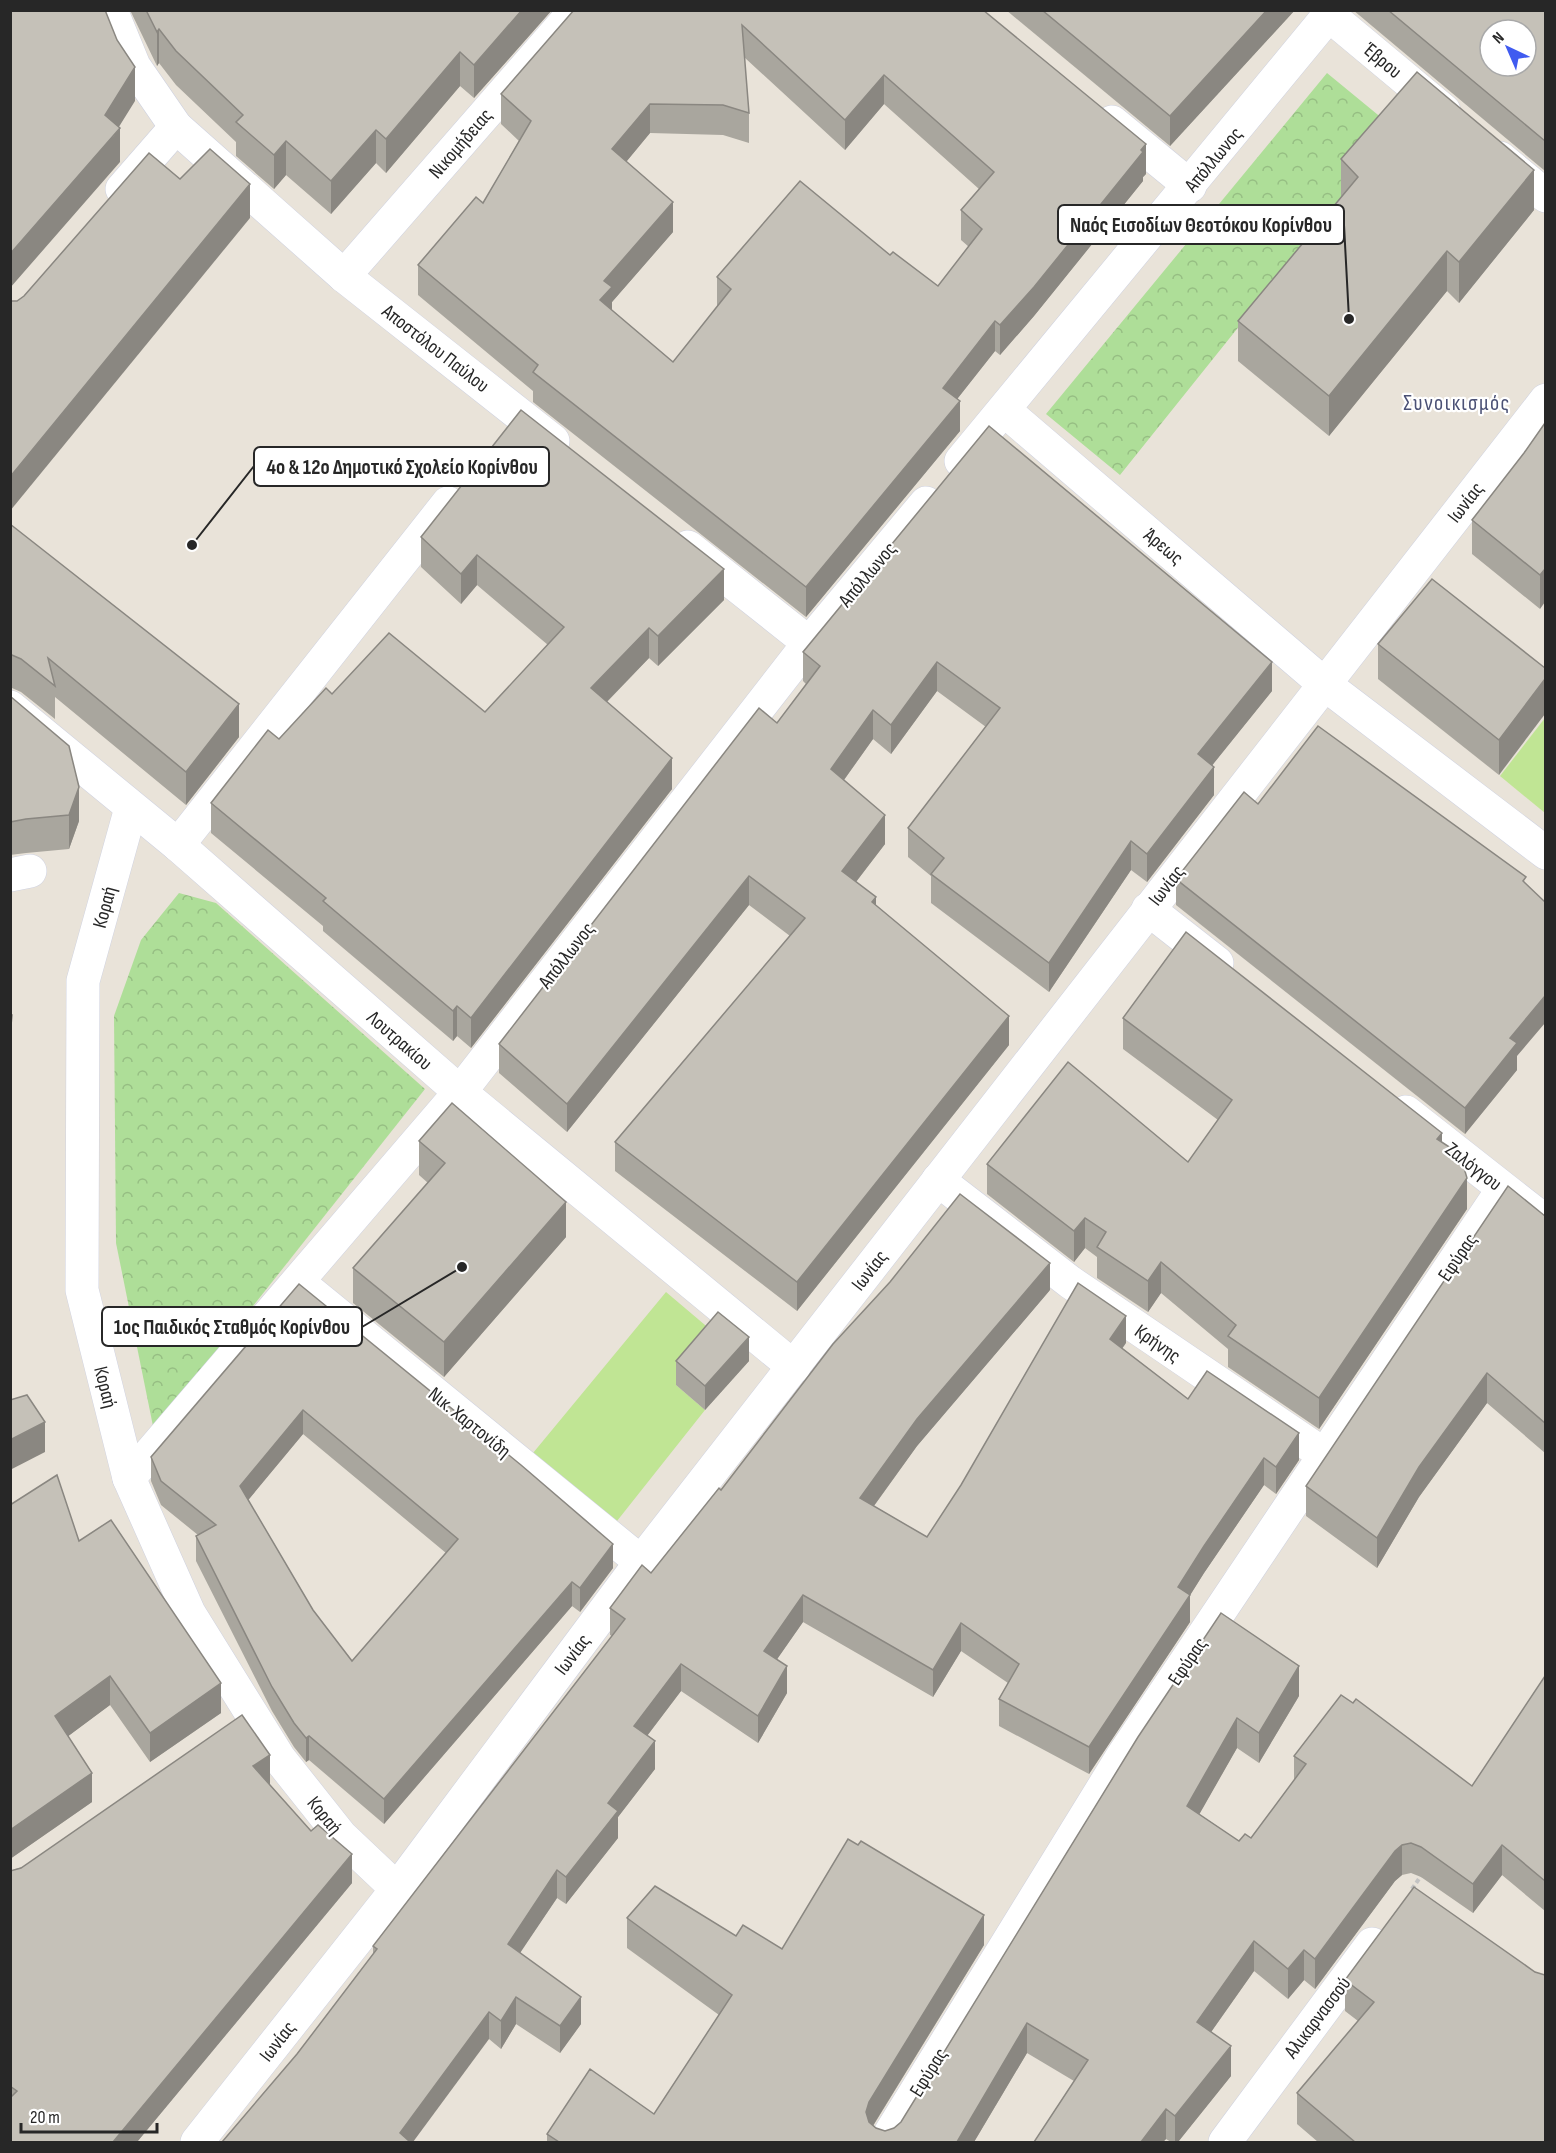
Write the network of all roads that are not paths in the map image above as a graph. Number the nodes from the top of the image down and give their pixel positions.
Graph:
1 (111, 10) edge
2 (576, 10) edge
3 (1332, 13) edge
4 (1092, 106) edge
5 (176, 127) junction
6 (1190, 186) junction
7 (1545, 196) edge
8 (101, 214) edge
9 (344, 276) junction
10 (1545, 400) edge
11 (1004, 410) junction
12 (519, 414) junction
13 (496, 442) edge
14 (575, 458) edge
15 (467, 479) edge
16 (669, 532) edge
17 (809, 643) junction
18 (1323, 683) junction
19 (10, 707) edge
20 (131, 808) junction
21 (178, 845) junction
22 (1545, 853) edge
23 (1148, 909) junction
24 (1241, 982) edge
25 (460, 1092) junction
26 (1382, 1093) edge
27 (938, 1180) junction
28 (1503, 1189) junction
29 (1545, 1222) edge
30 (298, 1282) junction
31 (794, 1367) junction
32 (1326, 1456) junction
33 (129, 1478) junction
34 (642, 1562) junction
35 (397, 1889) junction
36 (1410, 1893) edge
37 (197, 2142) edge
38 (885, 2142) edge
39 (1225, 2142) edge

1 - 5 street, Αποστόλου Παύλου
2 - 9 street, Νικομήδειας
3 - 6 street, Απόλλωνος
3 - 7 street, Έβρου
4 - 6 street
5 - 8 street
5 - 9 street, Αποστόλου Παύλου
6 - 11 street, Απόλλωνος
9 - 12 street, Αποστόλου Παύλου
10 - 18 street, Ιωνίας
11 - 17 street, Απόλλωνος
11 - 18 street, Άρεως
12 - 13 street
12 - 14 street, Αποστόλου Παύλου
15 - 21 street
16 - 17 street
17 - 25 street, Απόλλωνος
18 - 22 street, Άρεως
18 - 23 street, Ιωνίας
19 - 20 street, Λουτρακίου
20 - 21 street, Λουτρακίου
20 - 33 street, Κοραή
21 - 25 street, Λουτρακίου
23 - 24 street
23 - 27 street, Ιωνίας
25 - 30 street, Απόλλωνος
25 - 31 street, Λουτρακίου
26 - 28 street, Ζαλόγγου
27 - 31 street, Ιωνίας
27 - 32 street, Κρήνης
28 - 29 street, Ζαλόγγου
28 - 32 street, Εφύρας
30 - 33 street, Απόλλωνος
30 - 34 street, Νικ. Χαρτονίδη
31 - 34 street, Ιωνίας
32 - 38 street, Εφύρας
33 - 35 street, Κοραή
34 - 35 street, Ιωνίας
35 - 37 street, Ιωνίας
36 - 39 street, Αλικαρνασσού

